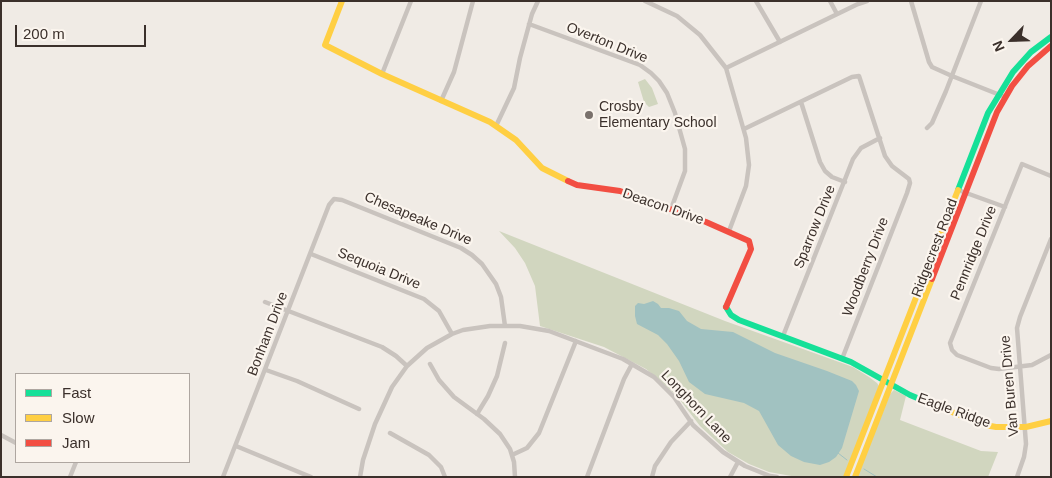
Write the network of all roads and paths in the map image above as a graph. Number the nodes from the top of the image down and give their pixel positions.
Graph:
1 (342, 1) edge
2 (411, 1) edge
3 (473, 1) edge
4 (538, 1) edge
5 (645, 1) edge
6 (756, 1) edge
7 (830, 1) edge
8 (867, 1) edge
9 (911, 1) edge
10 (981, 1) edge
11 (837, 14) junction
12 (530, 24) junction
13 (1051, 36) edge
14 (780, 42) junction
15 (1051, 46) edge
16 (726, 68) junction
17 (382, 74) junction
18 (952, 76) junction
19 (1002, 96) junction
20 (441, 101) junction
21 (801, 102) junction
22 (496, 126) junction
23 (926, 128) dead end
24 (744, 129) junction
25 (880, 138) junction
26 (1051, 176) edge
27 (845, 182) junction
28 (958, 190) junction
29 (966, 192) junction
30 (334, 199) joint
31 (1005, 207) junction
32 (671, 209) junction
33 (729, 231) junction
34 (1051, 239) edge
35 (311, 254) junction
36 (264, 302) dead end
37 (288, 311) junction
38 (505, 326) junction
39 (452, 334) junction
40 (783, 336) junction
41 (576, 341) junction
42 (505, 343) dead end
43 (1051, 355) edge
44 (842, 359) junction
45 (430, 364) dead end
46 (632, 364) junction
47 (407, 366) junction
48 (1019, 367) junction
49 (266, 370) junction
50 (884, 380) junction
51 (891, 383) junction
52 (359, 409) dead end
53 (477, 414) junction
54 (691, 422) junction
55 (1051, 422) edge
56 (1026, 427) junction
57 (390, 433) dead end
58 (1, 435) edge
59 (15, 442) edge
60 (236, 446) junction
61 (512, 455) junction
62 (738, 462) junction
63 (76, 463) edge
64 (70, 477) edge
65 (223, 477) edge
66 (311, 477) edge
67 (360, 477) edge
68 (445, 477) edge
69 (515, 477) edge
70 (587, 477) edge
71 (652, 477) edge
72 (730, 477) edge
73 (777, 477) edge
74 (846, 477) edge
75 (855, 477) edge
76 (1017, 477) edge

1 - 17 main road, Deacon Drive
2 - 17 street
3 - 20 street
4 - 12 street
5 - 16 street
6 - 14 street
7 - 11 street
8 - 11 street
9 - 18 street
10 - 18 street
11 - 14 street
12 - 22 street
12 - 32 street, Overton Drive
13 - 19 main road, Ridgecrest Road
14 - 16 street
15 - 19 main road, Ridgecrest Road
16 - 24 street
17 - 20 main road, Deacon Drive
18 - 19 street
18 - 23 street
19 - 28 main road, Ridgecrest Road
19 - 29 main road, Ridgecrest Road
20 - 22 main road, Deacon Drive
21 - 24 street
21 - 25 street
21 - 27 street
22 - 32 main road, Deacon Drive
24 - 33 street
25 - 27 street, Sparrow Drive
25 - 44 street, Woodberry Drive
26 - 31 street, Pennridge Drive
27 - 40 street, Sparrow Drive
28 - 29 street
28 - 50 main road, Ridgecrest Road
29 - 31 street
29 - 51 main road, Ridgecrest Road
30 - 35 street, Bonham Drive
30 - 38 street, Chesapeake Drive
31 - 48 street, Pennridge Drive
32 - 33 main road, Deacon Drive
33 - 40 main road, Deacon Drive
34 - 48 street, Van Buren Drive
35 - 37 street, Bonham Drive
35 - 39 street, Sequoia Drive
36 - 37 street
37 - 47 street
37 - 49 street, Bonham Drive
38 - 39 street, Longhorn Lane
38 - 41 street, Longhorn Lane
39 - 47 street, Longhorn Lane
40 - 44 main road, Deacon Drive
41 - 46 street, Longhorn Lane
41 - 61 street
42 - 53 street
43 - 48 street
44 - 50 main road, Deacon Drive
45 - 53 street
46 - 54 street, Longhorn Lane
46 - 70 street
47 - 67 street, Longhorn Lane
48 - 56 street, Van Buren Drive
49 - 52 street
49 - 60 street, Bonham Drive
50 - 51 main road, Deacon Drive
50 - 74 main road, Ridgecrest Road
51 - 56 main road, Eagle Ridge
51 - 75 main road, Ridgecrest Road
53 - 61 street
54 - 62 street, Longhorn Lane
54 - 71 street
55 - 56 main road, Eagle Ridge
56 - 76 street, Van Buren Drive
57 - 68 street
58 - 59 street
60 - 65 street, Bonham Drive
60 - 66 street
61 - 69 street
62 - 72 street
62 - 73 street, Longhorn Lane
63 - 64 street

